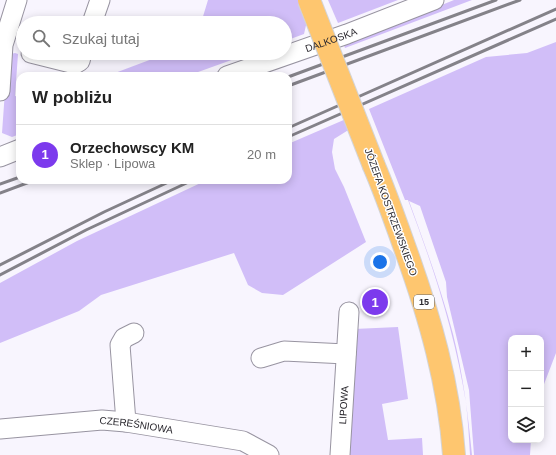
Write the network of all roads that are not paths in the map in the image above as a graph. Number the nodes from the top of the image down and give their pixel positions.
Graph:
1 (17, 0) edge
2 (100, 0) edge
3 (309, 0) edge
4 (434, 0) edge
5 (94, 16) edge
6 (3, 45) junction
7 (16, 49) edge
8 (292, 53) edge
9 (59, 60) edge
10 (80, 60) edge
11 (273, 60) edge
12 (238, 72) edge
13 (0, 91) edge
14 (349, 312) dead end
15 (134, 332) dead end
16 (346, 354) junction
17 (261, 358) dead end
18 (126, 422) junction
19 (0, 430) edge
20 (269, 455) edge
21 (340, 455) edge
22 (454, 455) edge

1 - 6 street
2 - 5 street
3 - 22 main road, JÓZEFA KOSTRZEWSKIEGO / 15, bridge
4 - 8 street, DALKOSKA
6 - 7 street
6 - 13 street
9 - 10 street
11 - 12 street, DALKOSKA
14 - 16 street, LIPOWA
15 - 18 street
16 - 17 street
16 - 21 street, LIPOWA
18 - 19 street, CZEREŚNIOWA
18 - 20 street, CZEREŚNIOWA

